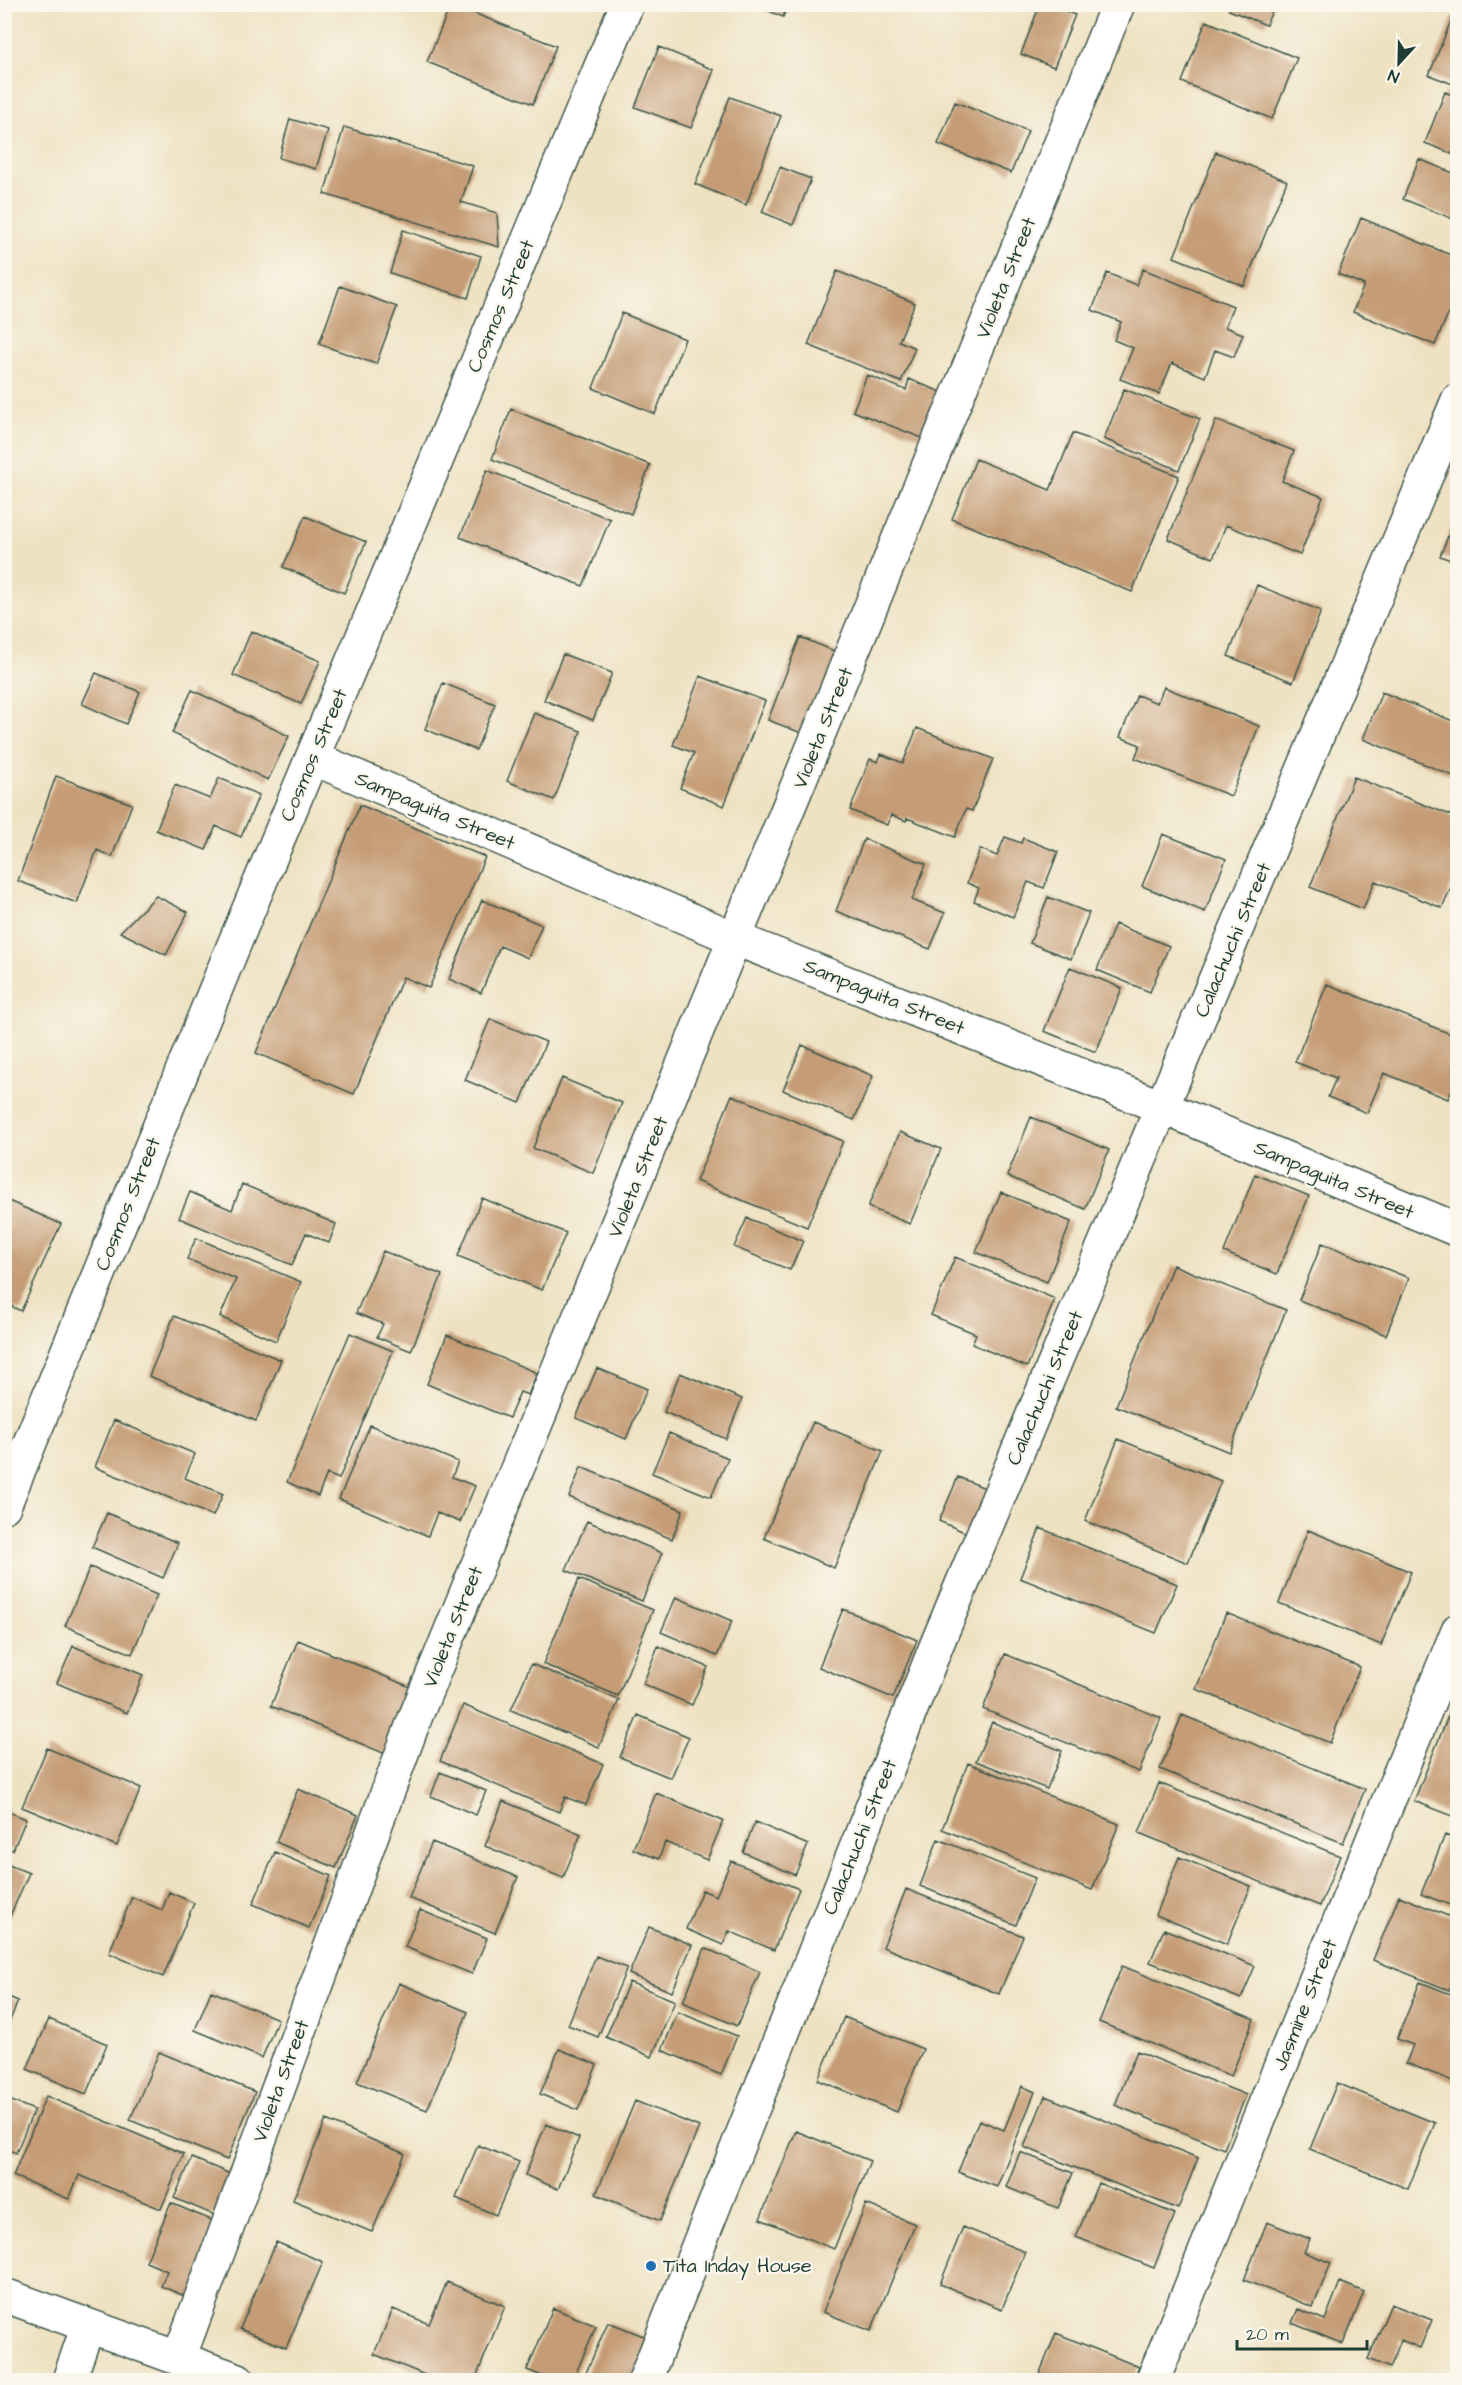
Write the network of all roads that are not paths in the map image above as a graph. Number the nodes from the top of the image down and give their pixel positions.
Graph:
1 (627, 4) edge
2 (1118, 4) edge
3 (1458, 400) edge
4 (313, 759) junction
5 (736, 939) junction
6 (1164, 1108) junction
7 (1458, 1230) edge
8 (4, 1506) edge
9 (1458, 1630) edge
10 (4, 2295) edge
11 (88, 2326) junction
12 (179, 2358) junction
13 (69, 2380) edge
14 (238, 2380) edge
15 (645, 2380) edge
16 (1153, 2380) edge

1 - 4 street, Cosmos Street
2 - 5 street, Violeta Street
3 - 6 street, Calachuchi Street
4 - 5 street, Sampaguita Street
4 - 8 street, Cosmos Street
5 - 6 street, Sampaguita Street
5 - 12 street, Violeta Street
6 - 7 street, Sampaguita Street
6 - 15 street, Calachuchi Street
9 - 16 street, Jasmine Street
10 - 11 street
11 - 12 street
11 - 13 street
12 - 14 street

